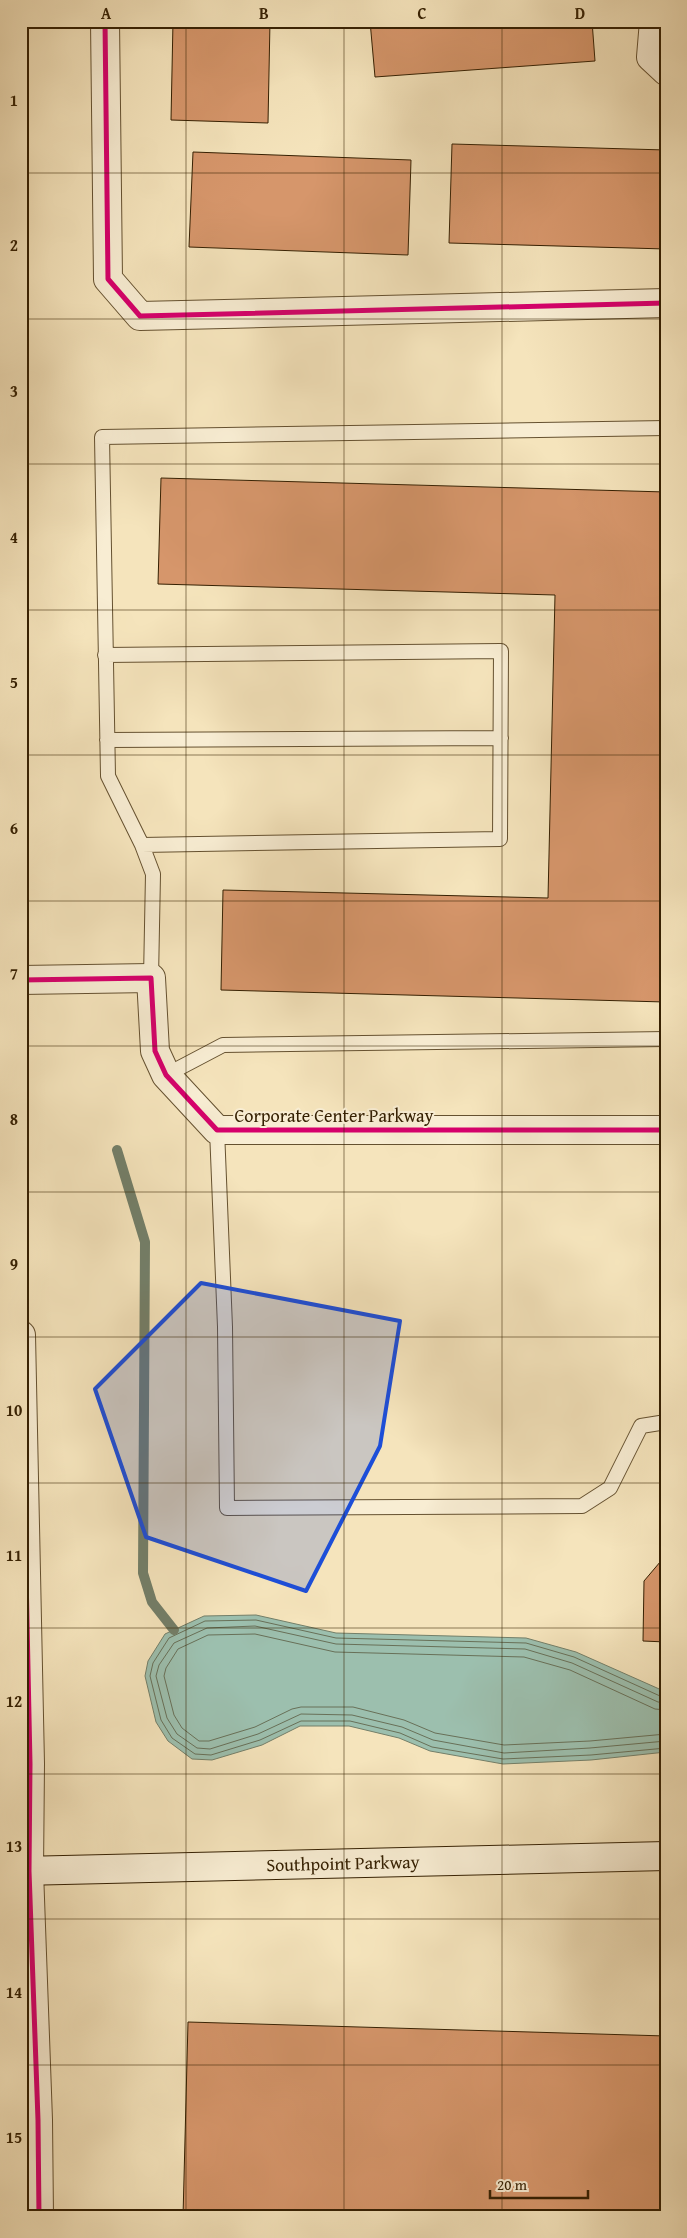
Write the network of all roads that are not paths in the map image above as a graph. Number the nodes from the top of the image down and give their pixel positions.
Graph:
1 (105, 21) edge
2 (654, 21) edge
3 (666, 71) edge
4 (666, 303) edge
5 (666, 428) edge
6 (105, 655) junction
7 (501, 738) junction
8 (107, 740) junction
9 (142, 845) junction
10 (152, 978) junction
11 (21, 980) edge
12 (666, 1039) edge
13 (166, 1075) junction
14 (217, 1130) junction
15 (666, 1130) edge
16 (21, 1335) edge
17 (666, 1422) edge
18 (666, 1856) edge
19 (25, 1871) edge
20 (40, 2217) edge

1 - 4 street
2 - 3 street
5 - 6 lane
6 - 7 lane
6 - 8 lane
7 - 8 lane
7 - 9 lane
8 - 9 lane
9 - 10 lane
10 - 11 street
10 - 13 street, Corporate Center Parkway
12 - 13 lane
13 - 14 street, Corporate Center Parkway
14 - 15 street, Corporate Center Parkway
14 - 17 lane
16 - 19 street
18 - 19 street, Southpoint Parkway
19 - 20 street

